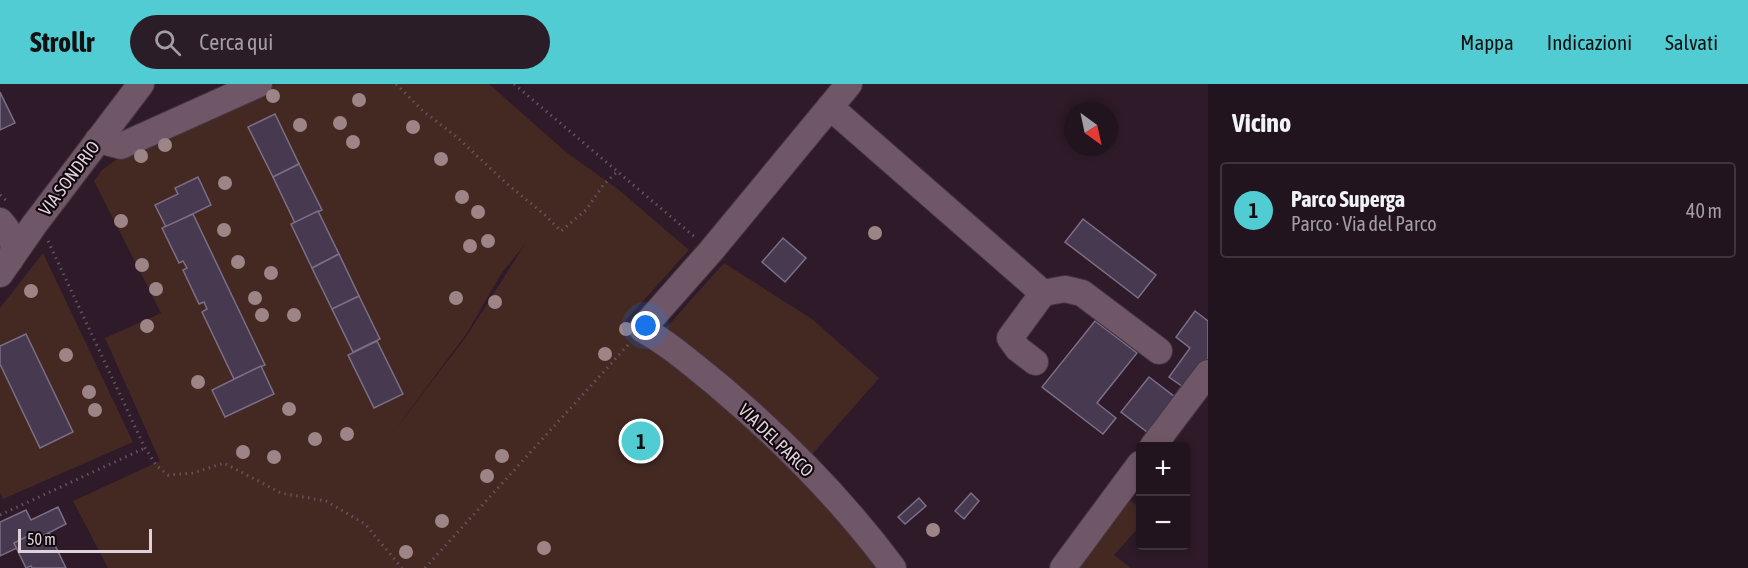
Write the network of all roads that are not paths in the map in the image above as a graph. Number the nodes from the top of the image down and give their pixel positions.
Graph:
1 (141, 84) edge
2 (259, 84) edge
3 (849, 84) edge
4 (830, 107) junction
5 (98, 141) junction
6 (0, 221) edge
7 (5, 267) edge
8 (1043, 293) junction
9 (1159, 351) dead end
10 (1035, 362) dead end
11 (1208, 373) edge
12 (1157, 442) edge
13 (1136, 469) edge
14 (893, 568) edge
15 (1063, 568) edge

1 - 5 street, VIA SONDRIO
2 - 5 street
3 - 4 street
4 - 8 street
4 - 14 street, VIA DEL PARCO
5 - 7 street, VIA SONDRIO
6 - 7 street
8 - 9 street
8 - 10 street
11 - 12 street
13 - 15 street

